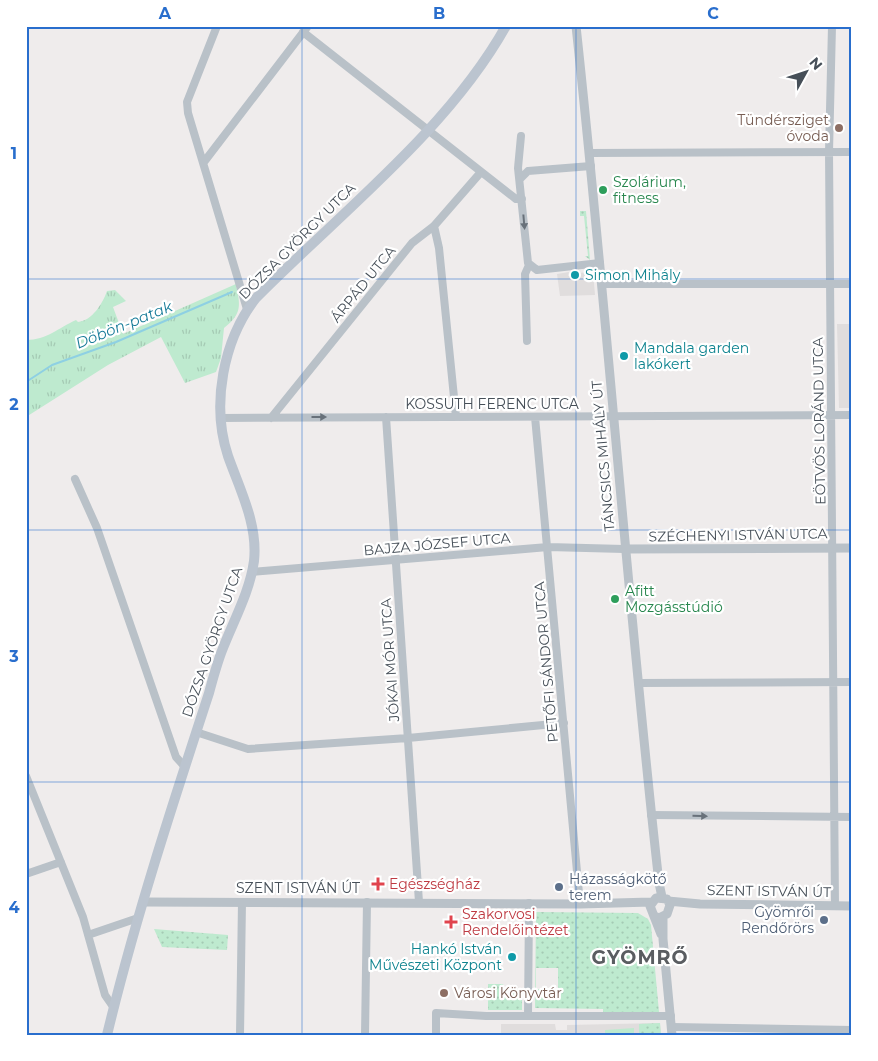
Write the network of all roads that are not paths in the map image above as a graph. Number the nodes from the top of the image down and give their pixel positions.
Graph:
1 (217, 26) edge
2 (506, 26) edge
3 (576, 26) edge
4 (832, 26) edge
5 (305, 29) edge
6 (428, 131) junction
7 (520, 136) dead end
8 (829, 152) junction
9 (852, 152) edge
10 (590, 153) junction
11 (204, 162) junction
12 (591, 166) junction
13 (481, 172) junction
14 (520, 179) junction
15 (522, 199) junction
16 (434, 226) junction
17 (600, 263) junction
18 (529, 265) junction
19 (602, 284) junction
20 (830, 284) junction
21 (852, 284) edge
22 (247, 309) junction
23 (527, 341) dead end
24 (831, 415) junction
25 (852, 415) edge
26 (613, 416) junction
27 (386, 417) junction
28 (456, 417) junction
29 (535, 417) junction
30 (221, 418) junction
31 (271, 418) junction
32 (75, 478) dead end
33 (548, 547) junction
34 (833, 548) junction
35 (852, 548) edge
36 (624, 549) junction
37 (395, 560) junction
38 (252, 572) junction
39 (832, 682) junction
40 (852, 682) edge
41 (638, 684) junction
42 (564, 723) junction
43 (196, 732) junction
44 (408, 738) junction
45 (185, 767) junction
46 (26, 776) edge
47 (651, 815) junction
48 (833, 817) junction
49 (852, 817) edge
50 (60, 862) junction
51 (26, 874) edge
52 (143, 902) junction
53 (242, 902) junction
54 (367, 902) junction
55 (419, 902) junction
56 (530, 904) junction
57 (580, 904) junction
58 (835, 905) junction
59 (659, 906) junction
60 (852, 906) edge
61 (138, 918) junction
62 (88, 936) junction
63 (114, 1008) junction
64 (528, 1016) junction
65 (671, 1016) junction
66 (852, 1030) edge
67 (672, 1031) edge
68 (107, 1035) edge
69 (240, 1035) edge
70 (365, 1035) edge
71 (436, 1035) edge

1 - 11 street
2 - 6 main road, DÓZSA GYÖRGY UTCA
3 - 10 street, TÁNCSICS MIHÁLY ÚT
4 - 8 street, EÖTVÖS LORÁND UTCA
5 - 6 street
5 - 11 street
6 - 13 street
6 - 22 main road, DÓZSA GYÖRGY UTCA
7 - 14 street
8 - 9 street
8 - 10 street
8 - 20 street, EÖTVÖS LORÁND UTCA
10 - 12 street, TÁNCSICS MIHÁLY ÚT
11 - 22 street
12 - 14 street
12 - 17 street, TÁNCSICS MIHÁLY ÚT
13 - 15 street
13 - 16 street, ÁRPÁD UTCA
14 - 15 street
15 -> 18 street
16 - 28 street
16 - 31 street, ÁRPÁD UTCA
17 - 18 street
17 - 19 street, TÁNCSICS MIHÁLY ÚT
18 - 23 street
19 - 20 street
19 - 26 street, TÁNCSICS MIHÁLY ÚT
20 - 21 street
20 - 24 street, EÖTVÖS LORÁND UTCA
22 - 30 main road, DÓZSA GYÖRGY UTCA
24 - 25 street, KOSSUTH FERENC UTCA
24 - 26 street, KOSSUTH FERENC UTCA
24 - 34 street, EÖTVÖS LORÁND UTCA
26 - 29 street, KOSSUTH FERENC UTCA
26 - 36 street, TÁNCSICS MIHÁLY ÚT
27 - 28 street, KOSSUTH FERENC UTCA
31 -> 27 street, KOSSUTH FERENC UTCA
27 - 37 street, JÓKAI MÓR UTCA
28 - 29 street, KOSSUTH FERENC UTCA
29 - 33 street, PETŐFI SÁNDOR UTCA
30 - 31 street, KOSSUTH FERENC UTCA
30 - 38 main road, DÓZSA GYÖRGY UTCA
32 - 45 street
33 - 36 street, BAJZA JÓZSEF UTCA
33 - 37 street, BAJZA JÓZSEF UTCA
33 - 42 street, PETŐFI SÁNDOR UTCA
34 - 35 street, SZÉCHENYI ISTVÁN UTCA
34 - 36 street, SZÉCHENYI ISTVÁN UTCA
34 - 39 street, EÖTVÖS LORÁND UTCA
36 - 41 street, TÁNCSICS MIHÁLY ÚT
37 - 38 street, BAJZA JÓZSEF UTCA
37 - 44 street, JÓKAI MÓR UTCA
38 - 43 main road, DÓZSA GYÖRGY UTCA
39 - 40 street
39 - 41 street
39 - 48 street, EÖTVÖS LORÁND UTCA
41 - 47 street, TÁNCSICS MIHÁLY ÚT
42 - 44 street
42 - 57 street, PETŐFI SÁNDOR UTCA
43 - 44 street
43 - 45 main road, DÓZSA GYÖRGY UTCA
44 - 55 street, JÓKAI MÓR UTCA
45 - 52 main road, DÓZSA GYÖRGY UTCA
46 - 50 street
47 -> 48 street
47 - 59 street, TÁNCSICS MIHÁLY ÚT
48 - 49 street
48 - 58 street, EÖTVÖS LORÁND UTCA
50 - 51 street
50 - 62 street
52 - 53 street, SZENT ISTVÁN ÚT
52 - 61 main road, DÓZSA GYÖRGY UTCA
53 - 54 street, SZENT ISTVÁN ÚT
53 - 69 street
54 - 55 street, SZENT ISTVÁN ÚT
54 - 70 street
55 - 56 street, SZENT ISTVÁN ÚT
56 - 57 street, SZENT ISTVÁN ÚT
56 - 64 street
57 - 59 street, SZENT ISTVÁN ÚT
58 - 59 street, SZENT ISTVÁN ÚT
58 - 60 street, SZENT ISTVÁN ÚT
59 - 65 street, TÁNCSICS MIHÁLY ÚT
61 - 62 street
61 - 63 main road, DÓZSA GYÖRGY UTCA
62 - 63 street
63 - 68 main road, DÓZSA GYÖRGY UTCA
64 - 65 street
64 - 71 street
65 - 67 street, TÁNCSICS MIHÁLY ÚT
66 - 67 street

